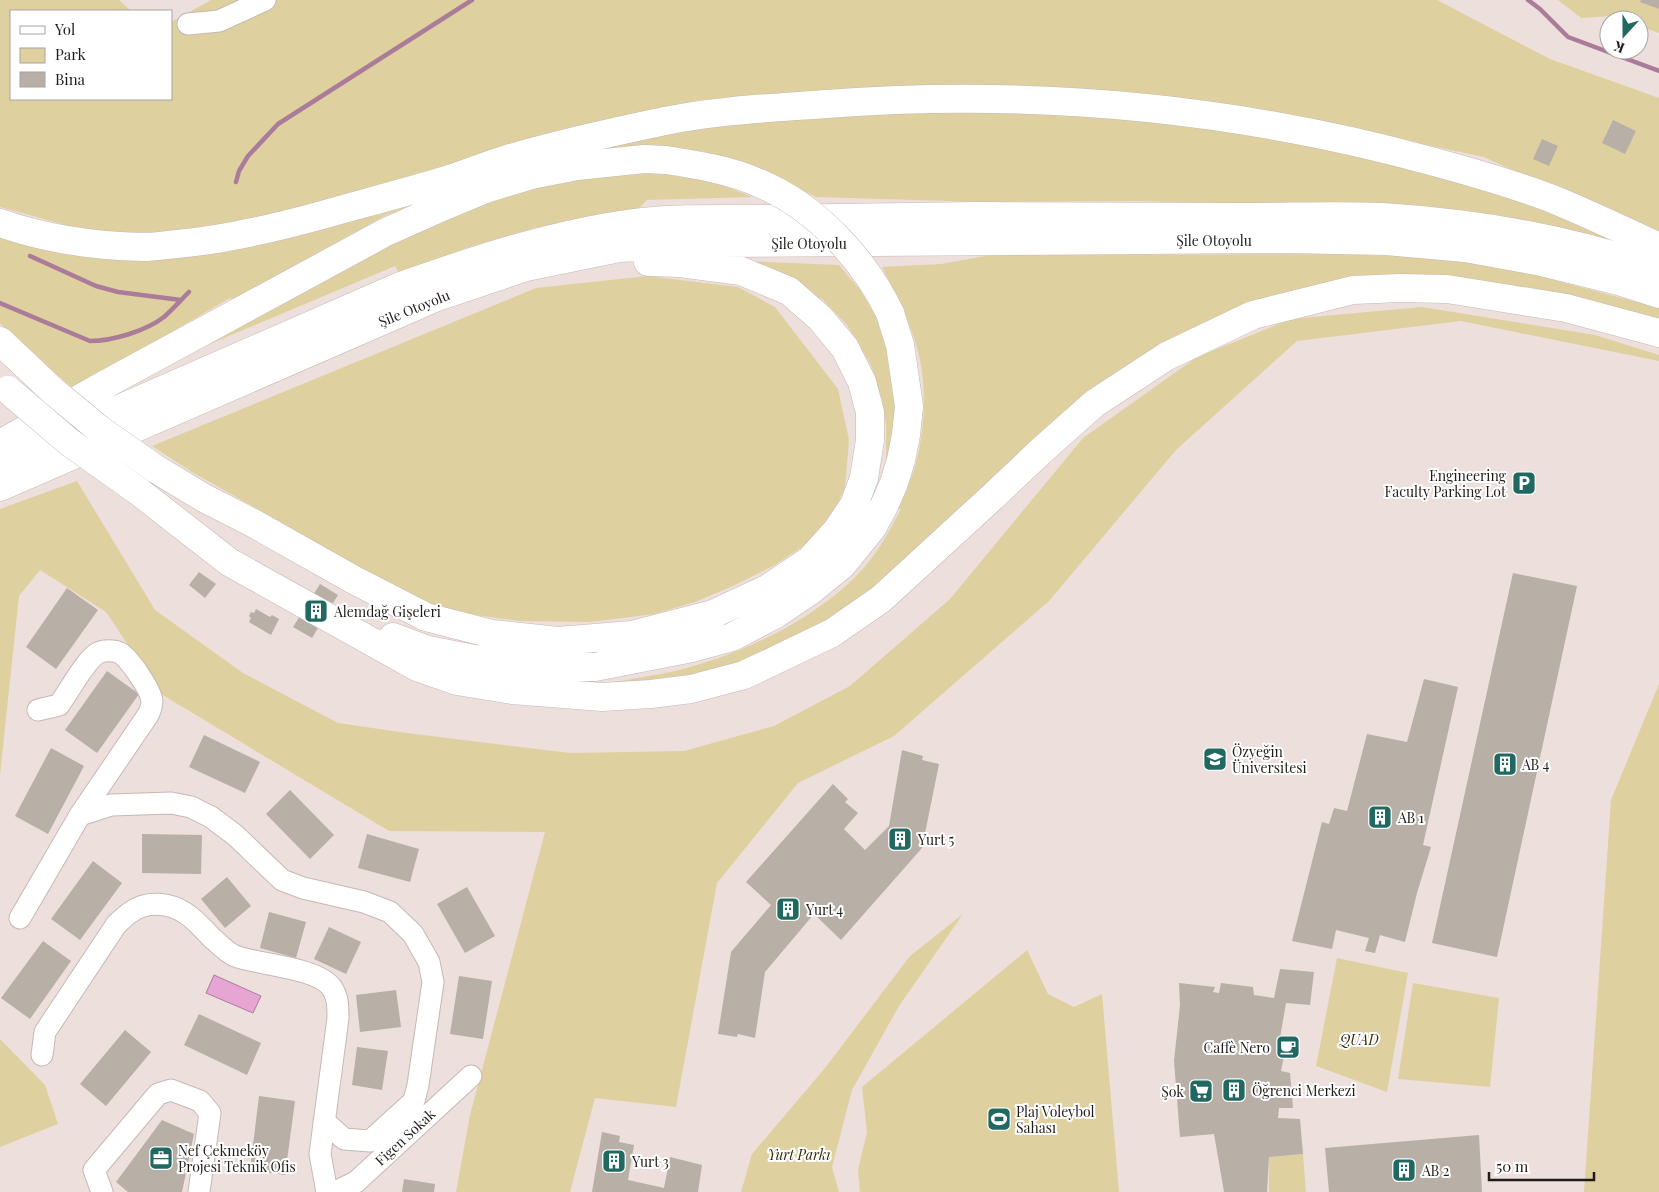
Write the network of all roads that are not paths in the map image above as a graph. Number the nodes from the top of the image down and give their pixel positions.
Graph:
1 (265, 0) edge
2 (188, 24) dead end
3 (0, 223) edge
4 (1659, 247) edge
5 (1659, 270) edge
6 (1659, 294) edge
7 (437, 297) junction
8 (1659, 333) edge
9 (0, 341) edge
10 (3, 385) edge
11 (0, 444) edge
12 (0, 461) edge
13 (0, 487) edge
14 (138, 490) junction
15 (38, 710) dead end
16 (80, 815) junction
17 (20, 918) dead end
18 (42, 1055) dead end
19 (471, 1076) dead end
20 (324, 1121) junction
21 (102, 1192) edge
22 (199, 1192) edge
23 (335, 1192) edge

1 - 2 street
3 - 4 highway
5 - 12 highway, Şile Otoyolu
6 - 7 highway, Şile Otoyolu
7 - 9 highway, bridge
7 - 13 highway, Şile Otoyolu
8 - 14 highway
10 - 14 highway, bridge
11 - 14 highway, bridge
15 - 16 street
16 - 17 street
16 - 20 street
18 - 20 street
19 - 23 street, Figen Sokak
20 - 23 street
21 - 22 street

